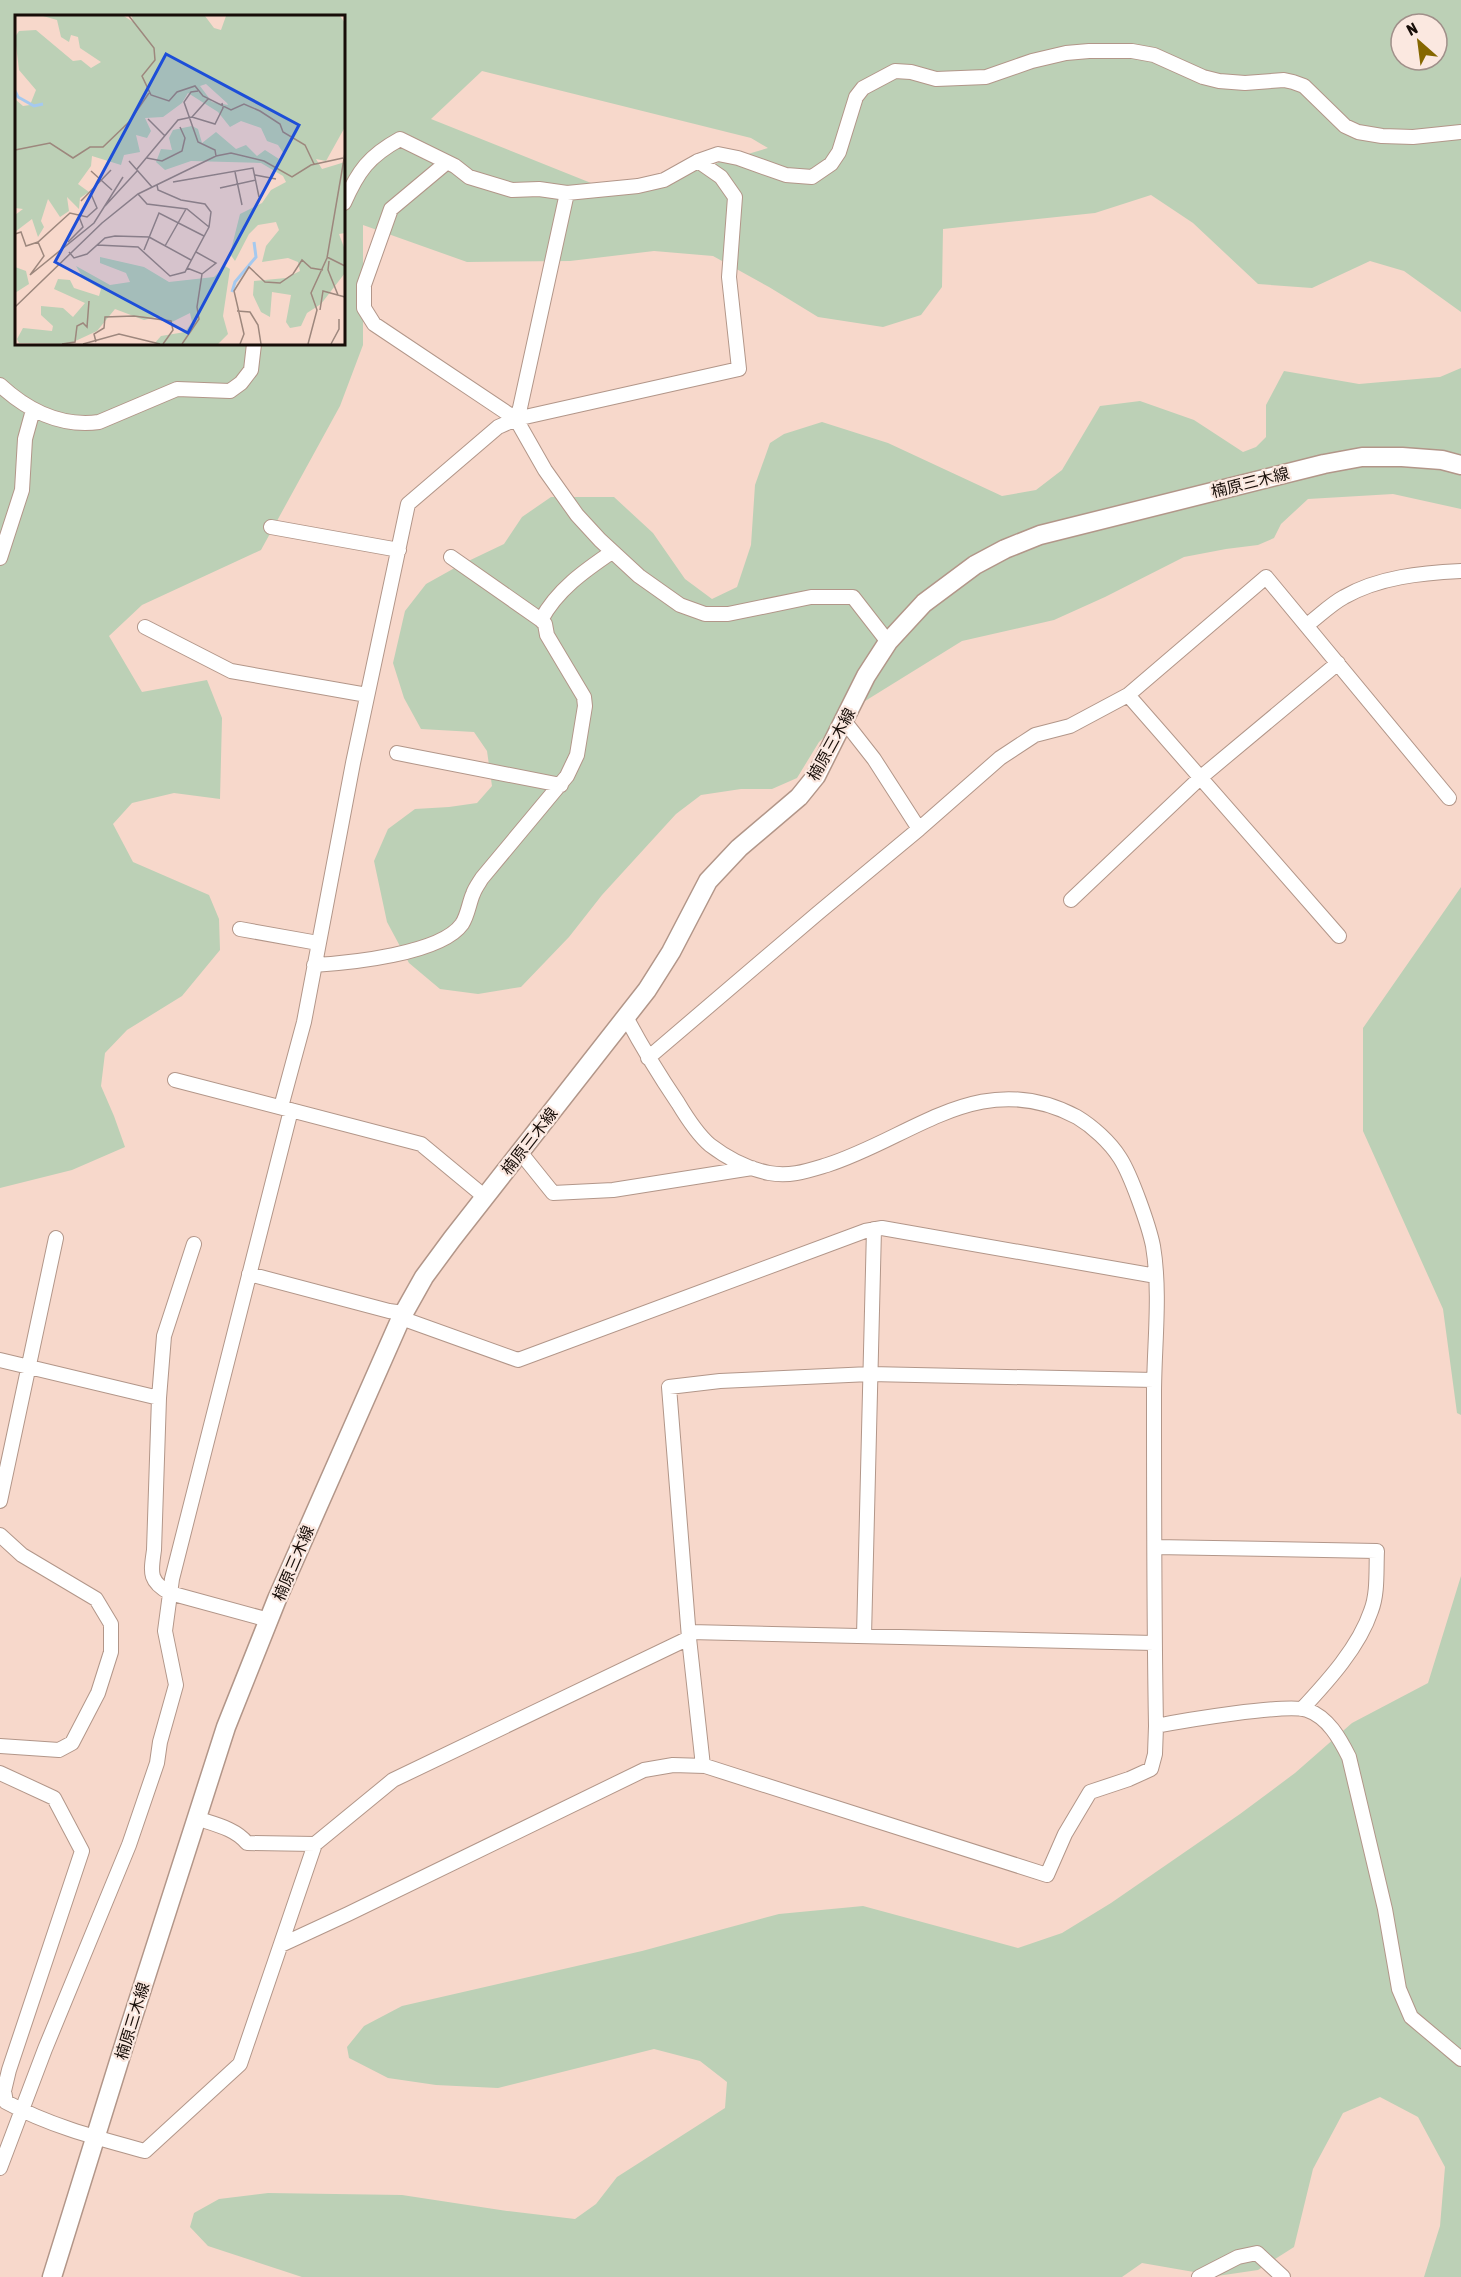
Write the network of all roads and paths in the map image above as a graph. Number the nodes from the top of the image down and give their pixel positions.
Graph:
1 (1461, 132) edge
2 (698, 161) junction
3 (446, 163) junction
4 (567, 193) junction
5 (345, 201) edge
6 (254, 345) edge
7 (0, 385) edge
8 (33, 410) junction
9 (516, 419) junction
10 (1461, 465) edge
11 (271, 527) dead end
12 (399, 550) junction
13 (612, 552) junction
14 (452, 557) dead end
15 (0, 558) edge
16 (1461, 571) edge
17 (541, 620) junction
18 (1307, 625) junction
19 (145, 627) dead end
20 (888, 642) junction
21 (1338, 663) junction
22 (367, 695) junction
23 (1128, 695) junction
24 (845, 722) junction
25 (397, 753) dead end
26 (1200, 778) junction
27 (561, 785) junction
28 (1449, 798) dead end
29 (919, 829) junction
30 (1071, 900) dead end
31 (240, 929) dead end
32 (1339, 936) dead end
33 (318, 943) junction
34 (314, 965) junction
35 (626, 1017) junction
36 (648, 1058) junction
37 (176, 1080) dead end
38 (286, 1109) junction
39 (520, 1152) junction
40 (754, 1168) junction
41 (485, 1197) junction
42 (874, 1229) junction
43 (56, 1238) dead end
44 (194, 1244) dead end
45 (249, 1274) junction
46 (1156, 1276) junction
47 (403, 1315) junction
48 (0, 1360) edge
49 (29, 1367) junction
50 (870, 1374) junction
51 (1154, 1380) junction
52 (159, 1398) junction
53 (0, 1501) edge
54 (0, 1535) edge
55 (1155, 1546) junction
56 (170, 1593) junction
57 (268, 1620) junction
58 (689, 1635) junction
59 (864, 1636) junction
60 (1154, 1643) junction
61 (1302, 1709) junction
62 (1156, 1726) junction
63 (0, 1746) edge
64 (703, 1766) junction
65 (0, 1773) edge
66 (196, 1818) junction
67 (315, 1844) junction
68 (280, 1944) junction
69 (1461, 2059) edge
70 (21, 2111) junction
71 (96, 2138) junction
72 (0, 2168) edge
73 (52, 2277) edge
74 (1199, 2277) edge
75 (1283, 2277) edge

1 - 2 street
2 - 4 street
2 - 9 street
3 - 4 street
3 - 5 street
3 - 9 street
4 - 9 street
6 - 8 street
7 - 8 street
8 - 15 street
9 - 12 street
9 - 13 street
10 - 20 main road, 楠原三木線
11 - 12 street
12 - 22 street
13 - 17 street
13 - 20 street
14 - 17 street
16 - 18 street
17 - 27 street
18 - 21 street
18 - 23 street
19 - 22 street
20 - 24 main road, 楠原三木線
21 - 26 street
21 - 28 street
22 - 33 street
23 - 26 street
23 - 29 street
24 - 29 street
24 - 35 main road, 楠原三木線
25 - 27 street
26 - 30 street
26 - 32 street
27 - 34 street
29 - 36 street
31 - 33 street
33 - 34 street
34 - 38 street
35 - 36 street
35 - 39 main road, 楠原三木線
36 - 40 street
37 - 38 street
38 - 41 street
38 - 45 street
39 - 40 street
39 - 41 main road, 楠原三木線
40 - 46 street
41 - 47 main road, 楠原三木線
42 - 46 street
42 - 47 street
42 - 50 street
43 - 49 street
44 - 52 street
45 - 47 street
45 - 56 street
46 - 51 street
47 - 57 main road, 楠原三木線
48 - 49 street
49 - 52 street
49 - 53 street
50 - 51 street
50 - 58 street
50 - 59 street
51 - 55 street
52 - 56 street
54 - 63 street
55 - 60 street
55 - 61 street
56 - 57 street
56 - 70 street
57 - 66 main road, 楠原三木線
58 - 59 street
58 - 64 street
58 - 67 street
59 - 60 street
60 - 62 street
61 - 62 street
61 - 69 street
62 - 64 street
64 - 68 street
65 - 70 street
66 - 67 street
66 - 71 main road, 楠原三木線
67 - 68 street
68 - 71 street
70 - 71 street
70 - 72 street
71 - 73 main road, 楠原三木線
74 - 75 street

